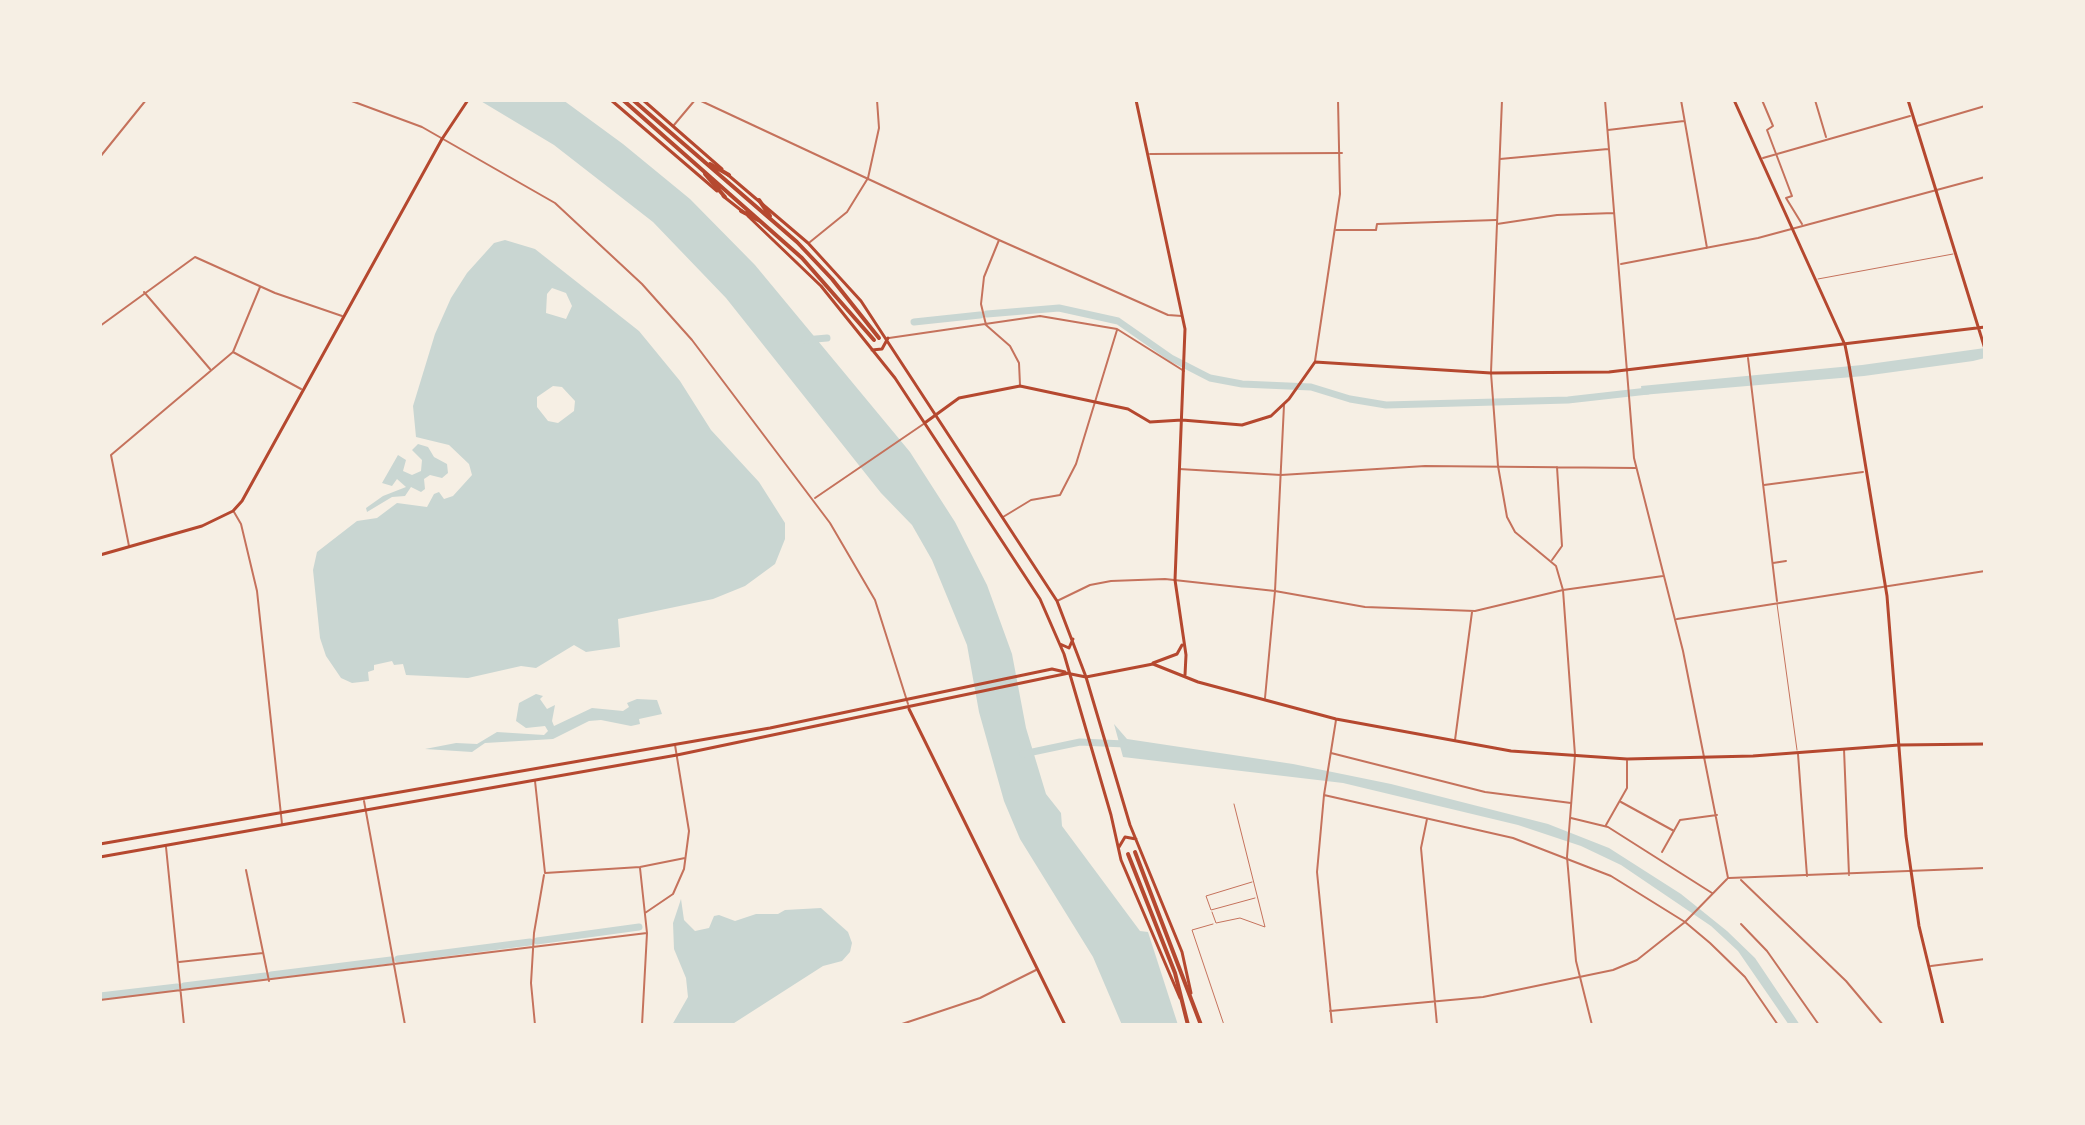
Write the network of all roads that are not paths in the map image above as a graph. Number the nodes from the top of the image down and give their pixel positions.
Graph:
1 (146, 100) edge
2 (349, 100) edge
3 (468, 100) edge
4 (611, 100) edge
5 (623, 100) edge
6 (633, 100) edge
7 (643, 100) edge
8 (697, 100) edge
9 (877, 100) edge
10 (1136, 100) edge
11 (1338, 100) edge
12 (1502, 100) edge
13 (1605, 100) edge
14 (1681, 100) edge
15 (1734, 100) edge
16 (1762, 100) edge
17 (1815, 100) edge
18 (1908, 100) edge
19 (1980, 100) edge
20 (1983, 105) edge
21 (1913, 115) junction
22 (1685, 121) junction
23 (673, 126) junction
24 (1916, 126) junction
25 (1608, 130) junction
26 (1826, 138) junction
27 (442, 139) junction
28 (1610, 148) junction
29 (1776, 152) junction
30 (1342, 153) junction
31 (1150, 154) junction
32 (100, 157) edge
33 (1762, 158) junction
34 (1500, 159) junction
35 (697, 160) junction
36 (729, 175) junction
37 (1985, 177) edge
38 (868, 178) junction
39 (1938, 191) junction
40 (725, 197) junction
41 (759, 200) junction
42 (741, 211) junction
43 (1615, 213) junction
44 (774, 222) junction
45 (1498, 222) junction
46 (1802, 224) junction
47 (769, 226) junction
48 (1792, 227) junction
49 (1336, 230) junction
50 (999, 240) junction
51 (808, 243) junction
52 (1707, 248) junction
53 (1953, 254) junction
54 (1620, 264) junction
55 (1815, 279) junction
56 (260, 287) junction
57 (144, 292) junction
58 (343, 316) junction
59 (1183, 316) junction
60 (986, 325) junction
61 (100, 326) edge
62 (1985, 327) edge
63 (1117, 329) junction
64 (1978, 329) junction
65 (888, 338) junction
66 (1845, 345) junction
67 (1985, 347) edge
68 (872, 350) junction
69 (233, 352) junction
70 (1748, 356) junction
71 (1315, 362) junction
72 (211, 370) junction
73 (1185, 371) junction
74 (1627, 371) junction
75 (1491, 373) junction
76 (1020, 386) junction
77 (302, 390) junction
78 (1097, 401) junction
79 (1284, 404) junction
80 (935, 412) junction
81 (1182, 420) junction
82 (926, 422) junction
83 (1498, 466) junction
84 (1557, 466) junction
85 (1637, 468) junction
86 (1178, 469) junction
87 (1863, 472) dead end
88 (1281, 475) junction
89 (1763, 485) junction
90 (814, 498) junction
91 (233, 511) junction
92 (1003, 517) junction
93 (129, 547) junction
94 (100, 555) edge
95 (1552, 560) junction
96 (1786, 561) dead end
97 (1772, 563) junction
98 (1985, 571) edge
99 (1664, 575) junction
100 (1175, 580) junction
101 (1886, 586) junction
102 (1563, 590) junction
103 (1275, 591) junction
104 (1057, 601) junction
105 (1777, 603) junction
106 (1472, 611) junction
107 (1676, 619) junction
108 (1073, 639) junction
109 (1184, 641) junction
110 (1060, 644) junction
111 (1153, 664) junction
112 (1069, 673) junction
113 (1185, 675) junction
114 (1086, 677) junction
115 (906, 698) junction
116 (1264, 701) junction
117 (909, 709) junction
118 (1336, 719) junction
119 (1454, 741) junction
120 (1985, 744) edge
121 (675, 745) junction
122 (1899, 745) junction
123 (1844, 749) junction
124 (1797, 752) junction
125 (1330, 753) junction
126 (677, 755) junction
127 (1575, 755) junction
128 (1703, 757) junction
129 (1627, 759) junction
130 (535, 781) junction
131 (1324, 793) junction
132 (364, 800) junction
133 (1620, 801) junction
134 (1571, 803) junction
135 (1234, 804) dead end
136 (366, 812) junction
137 (280, 814) junction
138 (1717, 815) junction
139 (1427, 818) junction
140 (1570, 818) junction
141 (282, 826) junction
142 (1606, 826) junction
143 (1674, 831) junction
144 (1136, 839) junction
145 (100, 844) edge
146 (166, 847) junction
147 (1118, 849) junction
148 (1135, 852) dead end
149 (1662, 852) dead end
150 (1128, 854) dead end
151 (100, 857) edge
152 (1567, 857) junction
153 (685, 858) junction
154 (640, 867) junction
155 (1985, 868) edge
156 (246, 870) dead end
157 (545, 873) junction
158 (1911, 873) junction
159 (1849, 876) junction
160 (1807, 877) junction
161 (1728, 878) junction
162 (1740, 878) junction
163 (1252, 882) dead end
164 (1712, 893) junction
165 (1258, 898) junction
166 (1209, 904) junction
167 (1205, 905) dead end
168 (1212, 912) dead end
169 (645, 913) junction
170 (1685, 922) junction
171 (1213, 924) dead end
172 (1741, 924) dead end
173 (647, 933) junction
174 (533, 947) junction
175 (263, 953) junction
176 (1985, 959) edge
177 (178, 962) junction
178 (395, 964) junction
179 (1928, 967) junction
180 (1037, 970) junction
181 (1580, 978) junction
182 (269, 981) junction
183 (181, 992) junction
184 (1191, 993) junction
185 (1181, 999) junction
186 (100, 1000) edge
187 (1435, 1002) junction
188 (1330, 1011) junction
189 (184, 1025) edge
190 (405, 1025) edge
191 (535, 1025) edge
192 (642, 1025) edge
193 (899, 1025) edge
194 (1065, 1025) edge
195 (1188, 1025) edge
196 (1201, 1025) edge
197 (1224, 1025) edge
198 (1332, 1025) edge
199 (1437, 1025) edge
200 (1592, 1025) edge
201 (1778, 1025) edge
202 (1819, 1025) edge
203 (1883, 1025) edge
204 (1943, 1025) edge

1 - 32 street
2 - 27 street
3 - 27 main road
4 - 40 main road
5 - 35 highway
6 - 35 highway
7 - 23 main road
8 - 23 street
8 - 38 street
9 - 38 street
10 - 31 main road
11 - 30 street
12 - 34 street
13 - 25 street
14 - 22 street
15 - 33 main road
16 - 29 street
17 - 26 street
18 - 21 main road
19 - 20 street
20 - 24 street
21 - 24 main road
21 - 26 street
22 - 25 street
22 - 52 street
23 - 36 main road
24 - 39 main road
25 - 28 street
26 - 29 street
27 - 58 main road
27 - 90 street
28 - 34 street
28 - 43 street
29 - 33 street
29 - 46 street
30 - 31 street
30 - 49 street
31 - 59 main road
33 - 48 main road
34 - 45 street
35 - 36 highway
35 - 40 highway
35 - 44 highway
35 - 47 highway
36 - 41 main road
37 - 39 street
38 - 50 street
38 - 51 street
39 - 46 street
39 - 53 main road
40 - 42 main road
41 - 44 highway
41 - 51 main road
42 - 47 highway
42 - 68 main road
43 - 45 street
43 - 54 street
44 - 47 highway
45 - 49 street
45 - 75 street
46 - 48 street
48 - 52 street
48 - 55 main road
49 - 71 street
50 - 59 street
50 - 60 street
51 - 65 main road
52 - 54 street
53 - 55 street
53 - 64 main road
54 - 74 street
55 - 66 main road
56 - 57 street
56 - 58 street
56 - 69 street
57 - 61 street
57 - 72 street
58 - 77 main road
59 - 73 main road
60 - 63 street
60 - 65 street
60 - 76 street
62 - 64 main road
63 - 73 street
63 - 78 street
64 - 66 main road
64 - 67 main road
65 - 68 main road
65 - 80 main road
66 - 70 main road
66 - 101 main road
68 - 82 main road
69 - 72 street
69 - 77 street
70 - 74 main road
70 - 89 street
71 - 75 main road
71 - 79 main road
72 - 93 street
73 - 81 main road
74 - 75 main road
74 - 85 street
75 - 83 street
76 - 78 main road
76 - 80 main road
77 - 91 main road
78 - 81 main road
78 - 92 street
79 - 81 main road
79 - 88 street
80 - 82 main road
80 - 92 main road
81 - 86 main road
82 - 90 street
82 - 110 main road
83 - 84 street
83 - 88 street
83 - 95 street
84 - 85 street
84 - 95 street
85 - 99 street
86 - 88 street
86 - 100 main road
87 - 89 street
88 - 103 street
89 - 97 street
90 - 115 street
91 - 93 main road
91 - 137 street
92 - 104 main road
93 - 94 main road
95 - 102 street
96 - 97 street
97 - 105 street
98 - 101 street
99 - 102 street
99 - 107 street
100 - 103 street
100 - 104 street
100 - 109 main road
101 - 105 street
101 - 122 main road
102 - 106 street
102 - 127 street
103 - 106 street
103 - 116 street
104 - 108 main road
105 - 107 street
105 - 124 street
106 - 119 street
107 - 128 street
108 - 110 main road
108 - 114 main road
109 - 111 main road
109 - 113 main road
110 - 112 main road
111 - 113 main road
111 - 114 main road
112 - 114 main road
112 - 115 main road
112 - 117 main road
112 - 147 main road
113 - 116 main road
114 - 144 main road
115 - 117 street
115 - 121 main road
116 - 118 main road
117 - 126 main road
117 - 180 main road
118 - 119 main road
118 - 125 street
119 - 127 main road
120 - 122 main road
121 - 126 street
121 - 132 main road
122 - 123 main road
122 - 158 main road
123 - 124 main road
123 - 159 street
124 - 128 main road
124 - 160 street
125 - 131 street
125 - 134 street
126 - 130 main road
126 - 153 street
127 - 129 main road
127 - 134 street
128 - 129 main road
128 - 138 street
129 - 133 street
130 - 136 main road
130 - 157 street
131 - 139 street
131 - 188 street
132 - 136 street
132 - 137 main road
133 - 142 street
133 - 143 street
134 - 140 street
135 - 165 street
136 - 141 main road
136 - 178 street
137 - 141 street
137 - 145 main road
138 - 143 street
138 - 161 street
139 - 152 street
139 - 187 street
140 - 142 street
140 - 152 street
141 - 146 main road
142 - 164 street
143 - 149 street
144 - 147 main road
144 - 184 main road
146 - 151 main road
146 - 177 street
147 - 185 main road
148 - 184 highway
150 - 185 highway
152 - 170 street
152 - 181 street
153 - 154 street
153 - 169 street
154 - 157 street
154 - 169 street
155 - 158 street
156 - 175 street
157 - 174 street
158 - 159 street
158 - 179 main road
159 - 160 street
160 - 162 street
161 - 162 street
161 - 164 street
162 - 203 street
163 - 166 street
164 - 170 street
165 - 166 street
165 - 168 street
166 - 167 street
169 - 173 street
170 - 181 street
170 - 201 street
171 - 197 street
172 - 202 street
173 - 174 street
173 - 192 street
174 - 178 street
174 - 191 street
175 - 177 street
175 - 182 street
176 - 179 street
177 - 183 street
178 - 182 street
178 - 190 street
179 - 204 main road
180 - 193 street
180 - 194 main road
181 - 187 street
181 - 200 street
182 - 183 street
183 - 186 street
183 - 189 street
184 - 196 highway
185 - 195 highway
187 - 188 street
187 - 199 street
188 - 198 street

